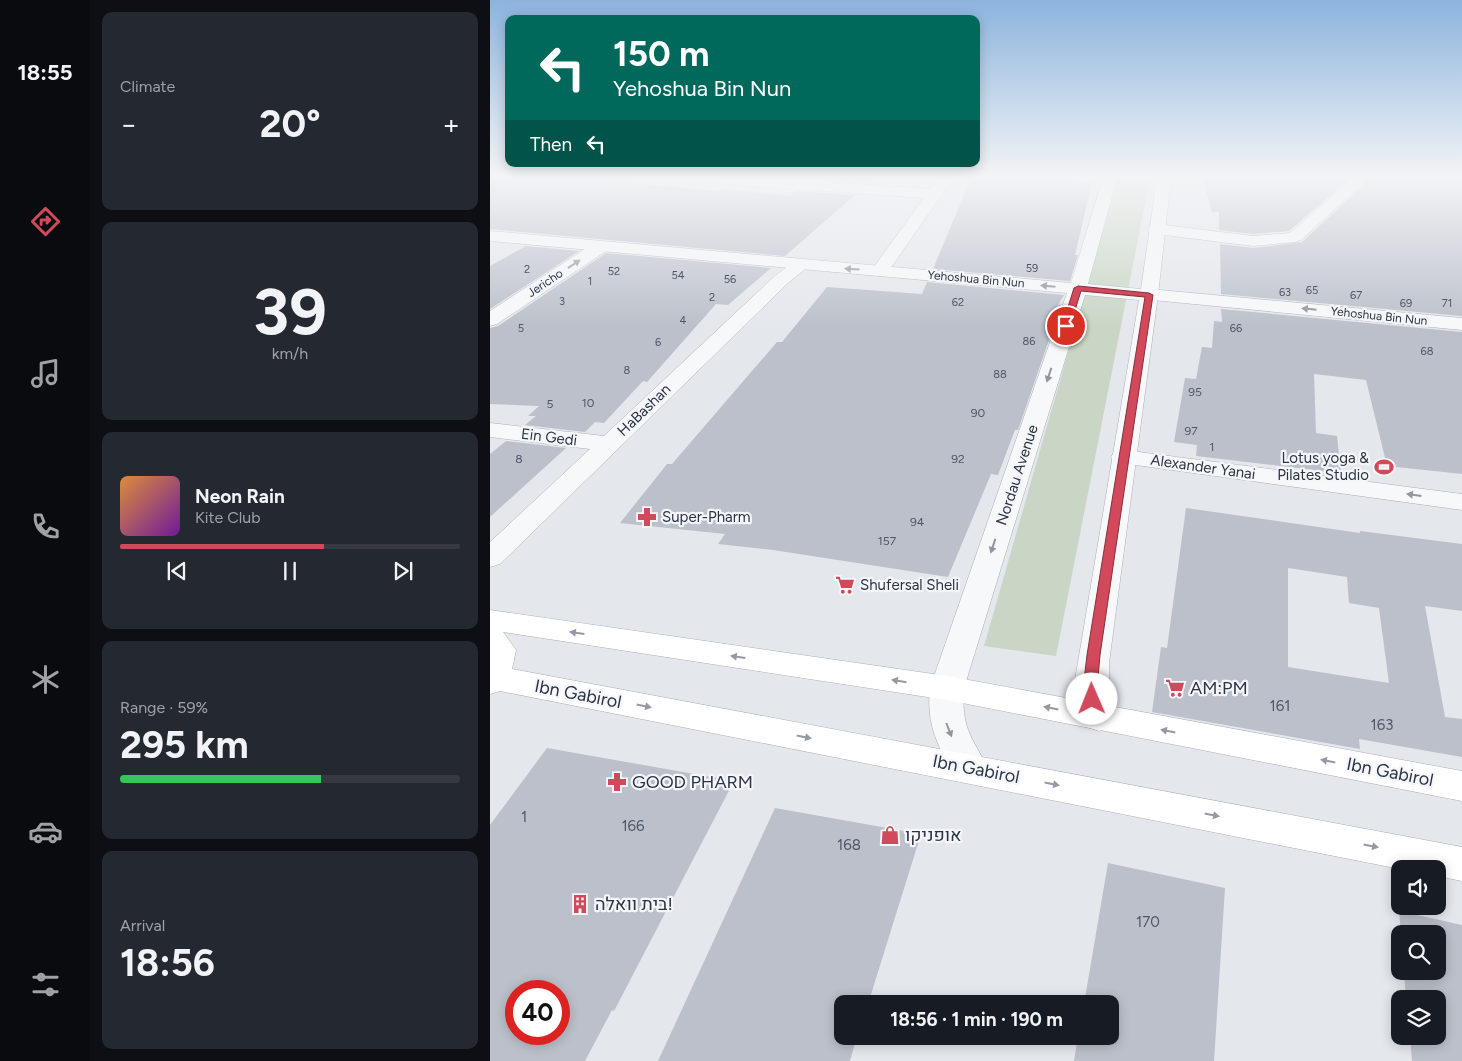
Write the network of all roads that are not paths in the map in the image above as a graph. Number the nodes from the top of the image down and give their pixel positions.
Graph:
1 (910, 228) edge
2 (1096, 228) edge
3 (1307, 228) edge
4 (1156, 230) joint
5 (490, 236) edge
6 (600, 247) junction
7 (801, 265) junction
8 (880, 271) junction
9 (1078, 288) junction
10 (1149, 295) junction
11 (490, 320) edge
12 (1462, 324) edge
13 (490, 430) edge
14 (609, 444) junction
15 (1123, 457) junction
16 (1462, 502) edge
17 (490, 558) edge
18 (490, 620) edge
19 (490, 638) edge
20 (491, 679) edge
21 (947, 688) junction
22 (1099, 718) junction
23 (970, 768) junction
24 (1462, 786) edge
25 (1462, 864) edge

1 - 8 street
2 - 9 street, Nordau Avenue
3 - 4 street
4 - 10 street
5 - 6 street, Yehoshua Bin Nun
6 - 7 street, Yehoshua Bin Nun
11 -> 6 street, Jericho
8 -> 7 street, Yehoshua Bin Nun
7 - 14 street, HaBashan
9 -> 8 street, Yehoshua Bin Nun
9 - 10 street, Yehoshua Bin Nun
9 -> 21 street, Nordau Avenue
12 -> 10 street, Yehoshua Bin Nun
10 - 15 street
13 - 14 street, Ein Gedi
14 - 17 street, HaBashan
16 -> 15 street, Alexander Yanai
15 - 22 street
21 -> 18 main road, Ibn Gabirol
19 - 20 main road
20 -> 23 main road, Ibn Gabirol
22 -> 21 main road, Ibn Gabirol
21 -> 23 street, Nordau Avenue
24 -> 22 main road, Ibn Gabirol
23 -> 25 main road, Ibn Gabirol

